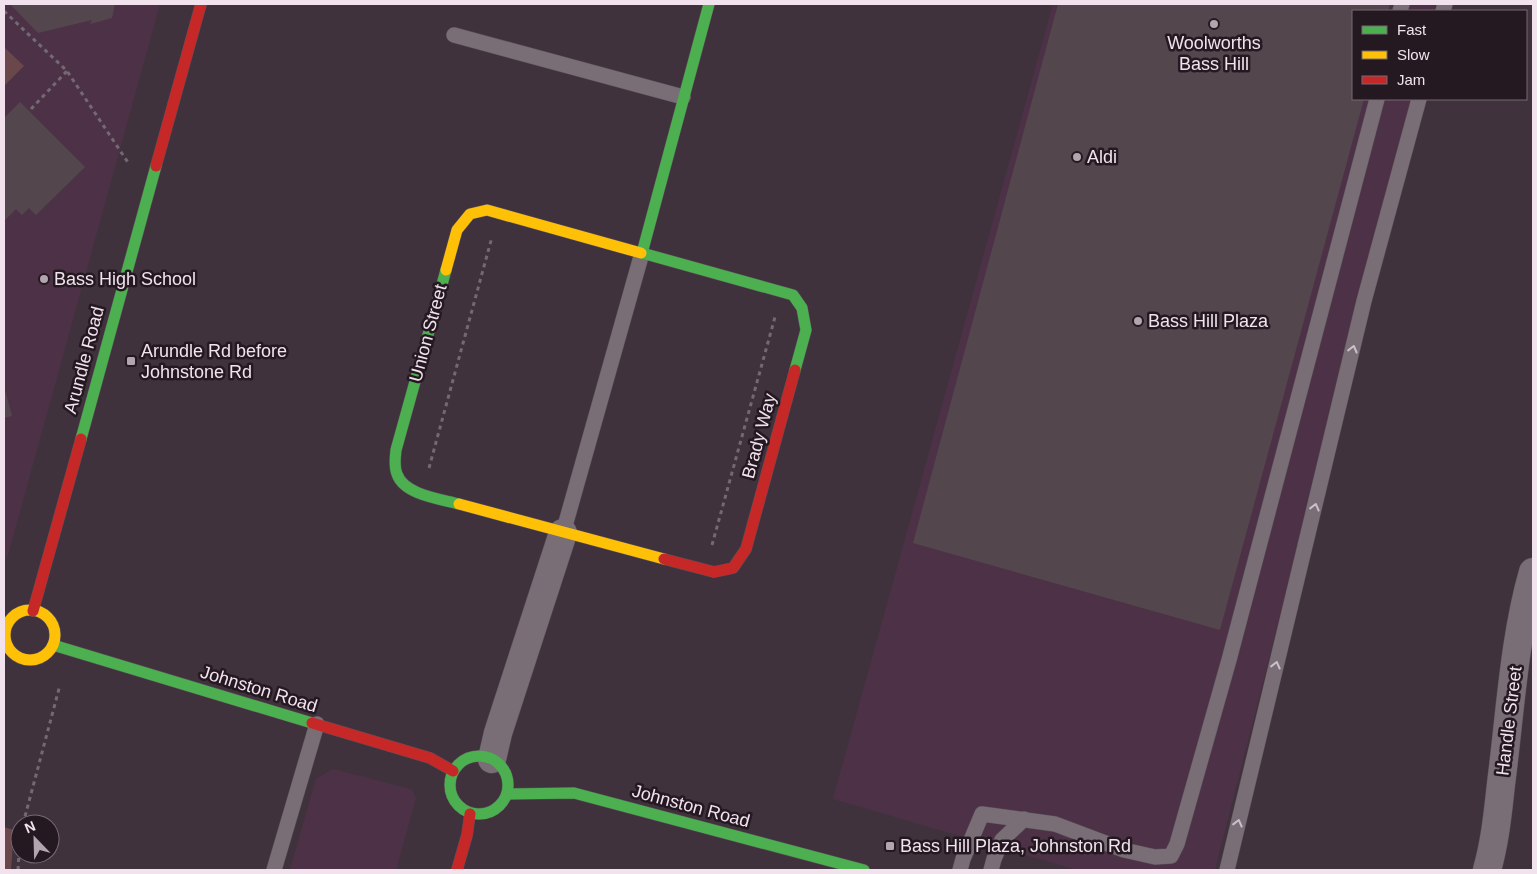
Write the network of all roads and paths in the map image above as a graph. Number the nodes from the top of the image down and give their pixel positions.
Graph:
1 (200, 4) edge
2 (709, 4) edge
3 (4, 10) edge
4 (454, 35) dead end
5 (67, 70) junction
6 (684, 97) junction
7 (1377, 100) edge
8 (1419, 100) edge
9 (31, 109) dead end
10 (148, 193) junction
11 (498, 213) junction
12 (642, 253) junction
13 (782, 292) junction
14 (422, 494) junction
15 (563, 533) junction
16 (705, 570) junction
17 (1533, 572) edge
18 (33, 611) junction
19 (4, 631) edge
20 (53, 645) junction
21 (60, 686) dead end
22 (318, 724) junction
23 (492, 759) junction
24 (453, 771) junction
25 (508, 794) junction
26 (26, 814) edge
27 (470, 814) junction
28 (1024, 819) junction
29 (274, 870) edge
30 (457, 870) edge
31 (864, 870) edge
32 (960, 870) edge
33 (991, 870) edge
34 (1226, 870) edge
35 (1487, 870) edge

1 - 10 street, Arundle Road
2 - 6 street
3 - 5 path
4 - 6 lane
5 - 9 path
5 - 10 path
6 - 12 street
7 - 28 lane
34 -> 8 lane
10 - 18 street, Arundle Road
11 - 12 street, Union Street
11 - 14 path
11 - 14 street, Union Street
12 - 13 street, Brady Way
12 - 15 lane
13 - 16 path
13 - 16 street, Brady Way
14 - 15 street, Union Street
15 - 16 street, Brady Way
15 - 23 street
17 - 35 street, Handle Street
18 - 19 street
18 - 20 street
19 - 20 street
20 - 22 street, Johnston Road
21 - 26 path
22 - 24 street, Johnston Road
22 - 29 lane
23 - 24 street
23 - 25 street
24 - 27 street
25 - 27 street
25 - 31 street, Johnston Road
27 - 30 street
28 - 32 lane
28 - 33 lane

